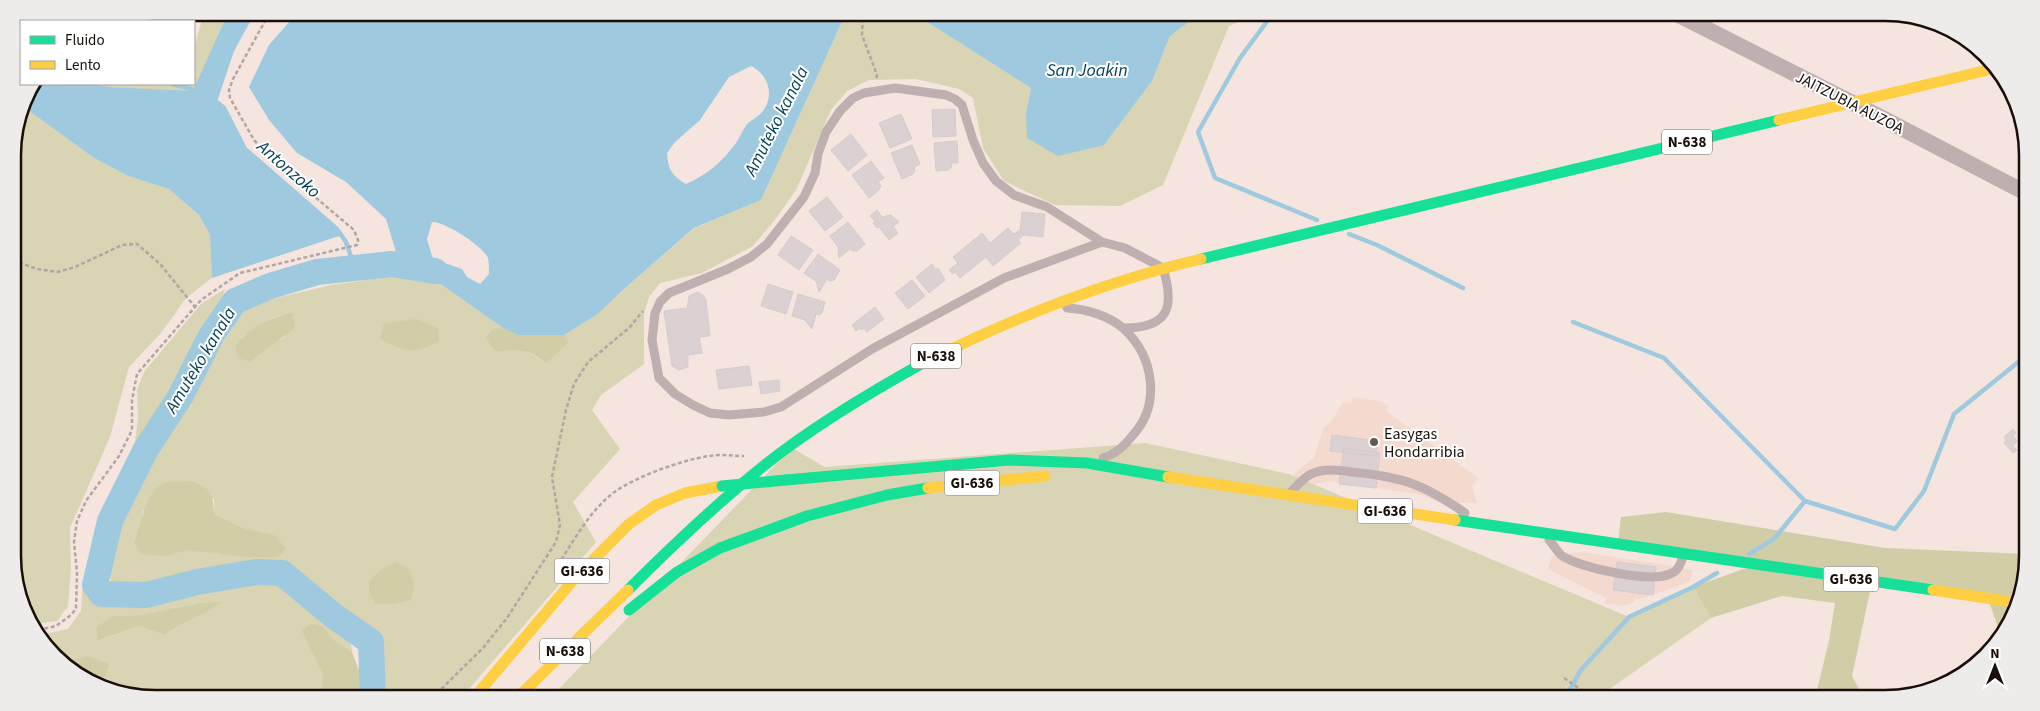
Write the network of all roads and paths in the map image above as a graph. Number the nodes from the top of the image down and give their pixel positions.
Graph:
1 (1691, 21) edge
2 (265, 22) edge
3 (863, 22) edge
4 (1988, 70) edge
5 (875, 90) junction
6 (1852, 103) junction
7 (2019, 189) edge
8 (1102, 242) junction
9 (22, 264) edge
10 (1164, 268) junction
11 (195, 306) junction
12 (649, 307) dead end
13 (1042, 307) junction
14 (1124, 328) junction
15 (1087, 463) junction
16 (1061, 476) dead end
17 (1091, 476) dead end
18 (1233, 488) junction
19 (1288, 496) junction
20 (1482, 525) junction
21 (1544, 534) junction
22 (1684, 554) junction
23 (2011, 602) edge
24 (614, 603) junction
25 (621, 617) dead end
26 (43, 629) edge
27 (558, 675) dead end
28 (1564, 678) dead end
29 (1580, 689) edge
30 (440, 690) edge
31 (481, 690) edge
32 (524, 690) edge

1 - 6 street, JAITZUBIA AUZOA
2 - 11 path
3 - 5 path
4 - 6 main road, N-638
5 - 8 lane
5 - 8 lane
6 - 7 street, JAITZUBIA AUZOA
6 - 10 main road, N-638
8 - 10 lane
9 - 11 path
10 - 13 main road, N-638
10 - 14 lane
11 - 26 path
12 - 30 path
13 - 14 lane
13 - 24 main road, N-638
14 - 15 lane
15 - 18 main road, GI-636
15 - 31 main road, GI-636, bridge
16 - 25 main road, GI-636
17 - 18 main road, GI-636
18 - 19 main road, GI-636
19 - 20 main road, GI-636
19 - 20 lane
20 - 21 main road, GI-636
21 - 22 main road, GI-636
21 - 22 lane
22 - 23 main road, GI-636
24 - 27 main road, N-638
24 - 32 main road, N-638
28 - 29 path

